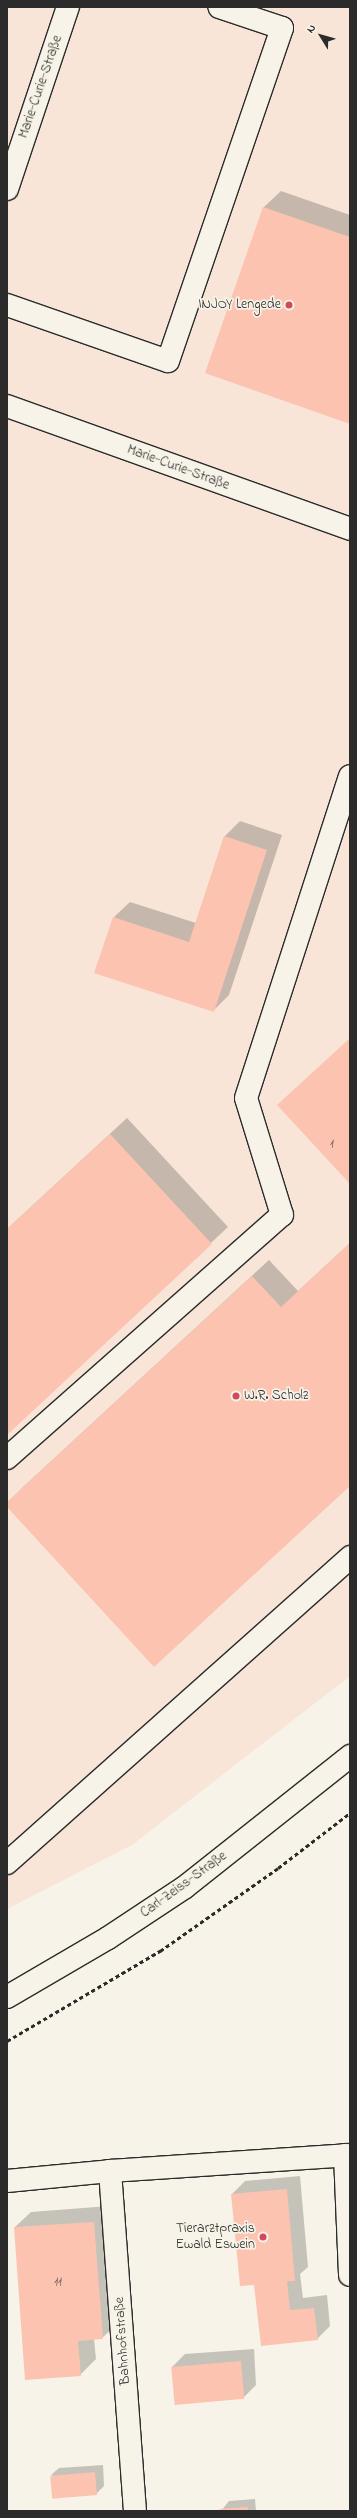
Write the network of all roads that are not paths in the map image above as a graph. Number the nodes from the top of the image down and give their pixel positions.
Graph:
1 (68, 7) edge
2 (219, 7) edge
3 (7, 189) edge
4 (7, 305) edge
5 (7, 406) edge
6 (350, 529) edge
7 (350, 776) edge
8 (7, 1458) edge
9 (350, 1557) edge
10 (350, 1756) edge
11 (7, 1863) edge
12 (7, 1997) edge
13 (348, 2155) edge
14 (110, 2171) junction
15 (7, 2181) edge
16 (350, 2275) edge
17 (135, 2511) edge

1 - 3 street, Marie-Curie-Straße
2 - 4 street
5 - 6 street, Marie-Curie-Straße
7 - 8 street
9 - 11 street
10 - 12 street, Carl-Zeiss-Straße
13 - 14 street
13 - 16 street
14 - 15 street
14 - 17 street, Bahnhofstraße

